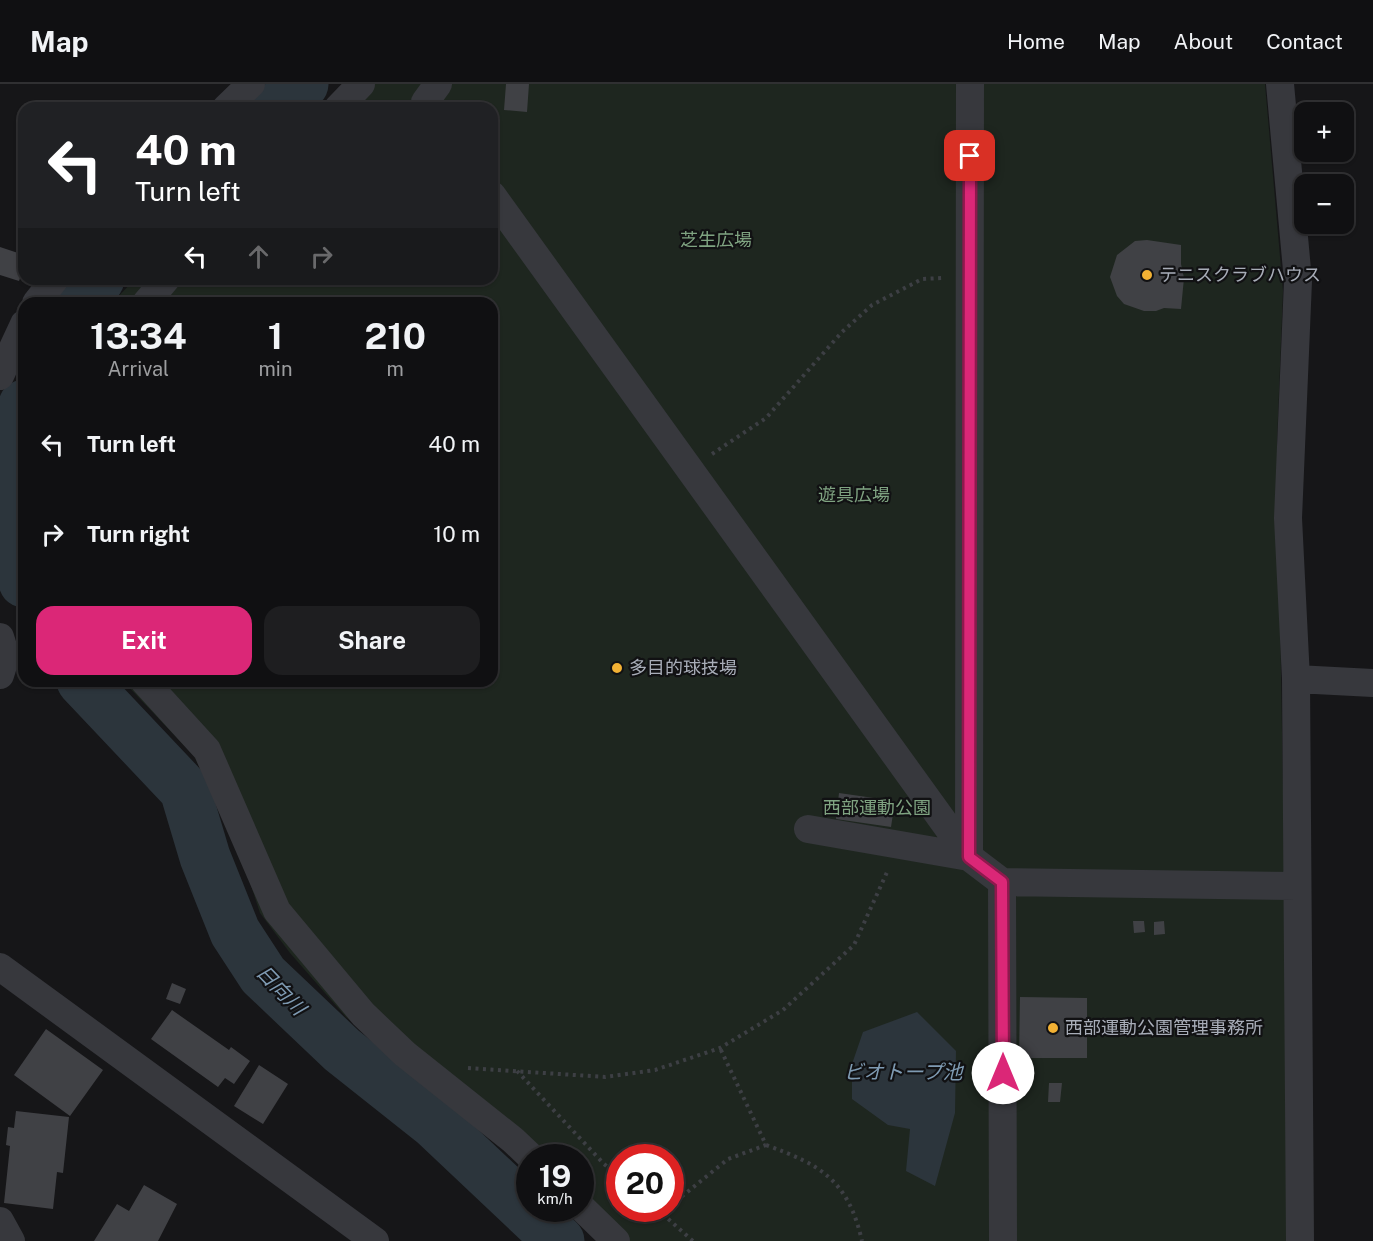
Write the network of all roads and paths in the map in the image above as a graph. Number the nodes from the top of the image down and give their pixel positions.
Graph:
1 (251, 84) edge
2 (361, 84) edge
3 (969, 84) edge
4 (1280, 84) edge
5 (232, 102) edge
6 (344, 102) edge
7 (498, 203) edge
8 (971, 275) junction
9 (50, 285) edge
10 (161, 285) edge
11 (41, 297) edge
12 (151, 297) edge
13 (18, 337) edge
14 (0, 376) edge
15 (689, 469) junction
16 (0, 636) edge
17 (0, 675) edge
18 (1296, 679) junction
19 (1373, 683) edge
20 (149, 687) edge
21 (808, 828) dead end
22 (899, 845) junction
23 (969, 857) junction
24 (1002, 882) junction
25 (1297, 886) junction
26 (0, 967) edge
27 (720, 1048) junction
28 (424, 1070) junction
29 (517, 1070) junction
30 (517, 1144) edge
31 (766, 1145) junction
32 (606, 1166) edge
33 (684, 1196) edge
34 (594, 1220) edge
35 (0, 1221) edge
36 (673, 1222) edge
37 (11, 1241) edge
38 (375, 1241) edge
39 (616, 1241) edge
40 (693, 1241) edge
41 (862, 1241) edge
42 (1003, 1241) edge
43 (1300, 1241) edge

1 - 5 street
2 - 6 street
3 - 8 street
4 - 18 street
7 - 15 street
8 - 15 path
8 - 23 street
9 - 11 street
10 - 12 street
13 - 14 street
15 - 23 street
16 - 17 street
18 - 19 street
18 - 25 street
20 - 28 street
21 - 22 street
22 - 23 street
22 - 27 path
23 - 24 street
24 - 25 street
24 - 42 street
25 - 43 street
26 - 38 street
27 - 29 path
27 - 31 path
28 - 29 path
28 - 30 street
29 - 32 path
31 - 33 path
31 - 41 path
34 - 39 street
35 - 37 street
36 - 40 path

